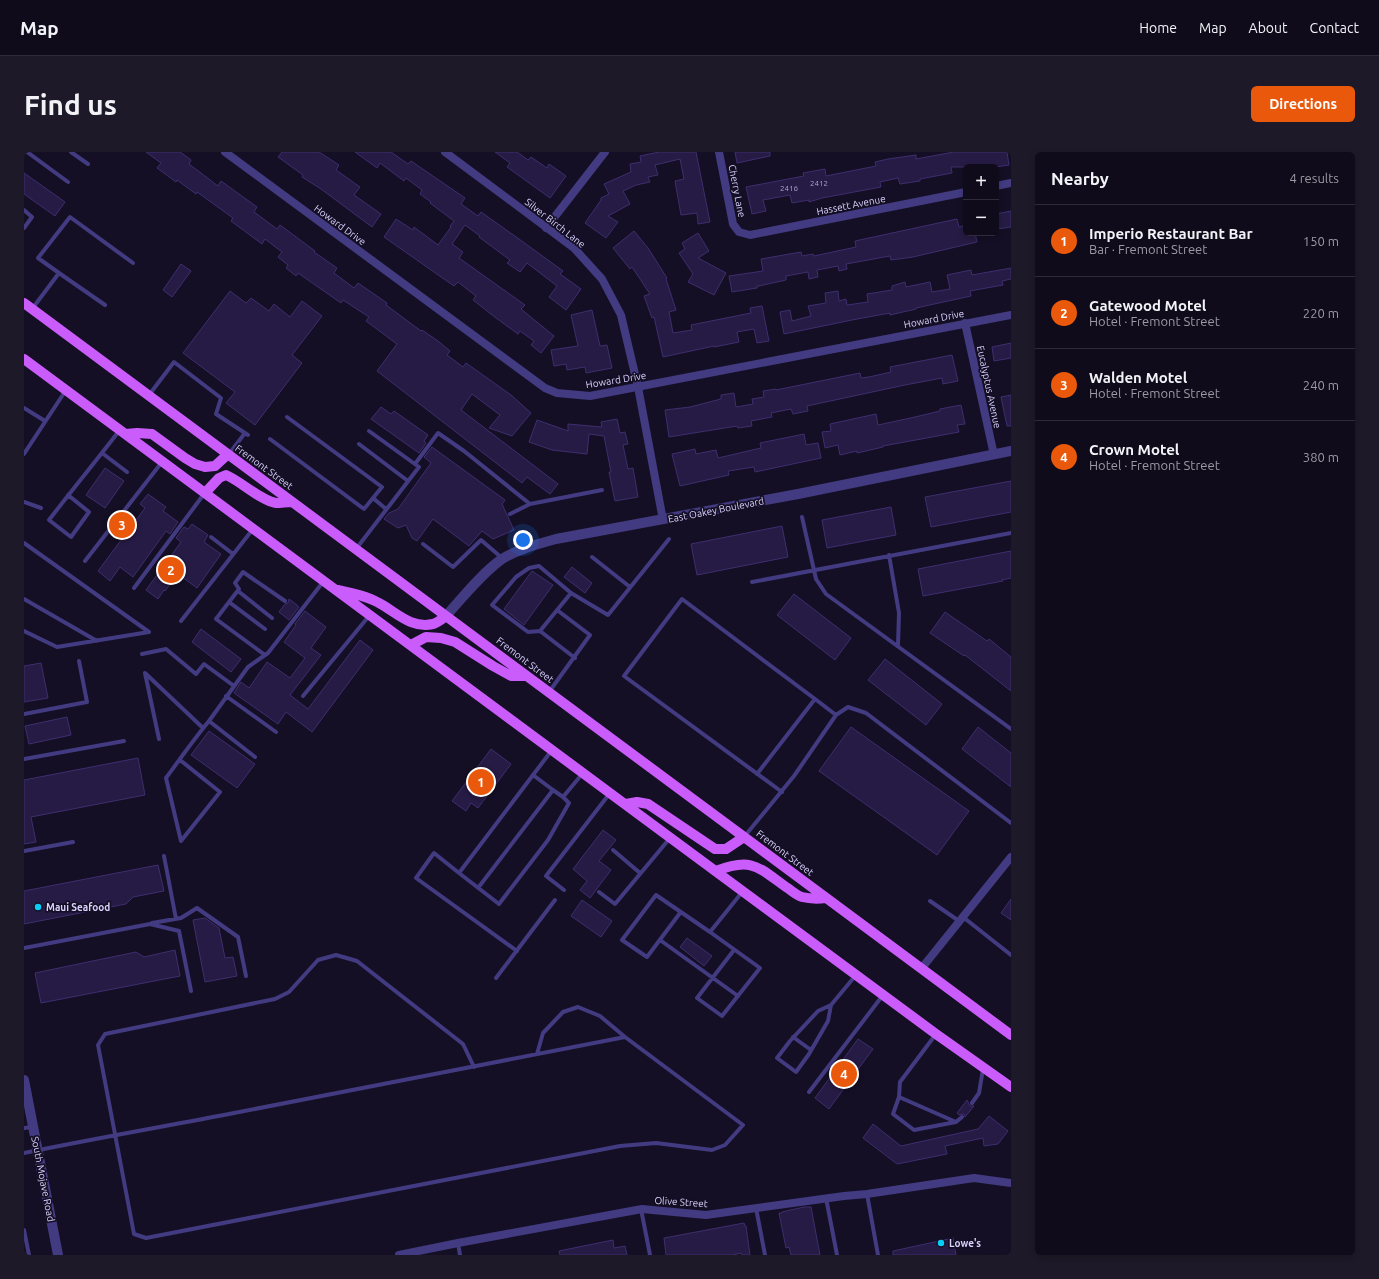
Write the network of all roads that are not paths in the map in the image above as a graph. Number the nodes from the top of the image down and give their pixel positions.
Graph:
1 (27, 152) edge
2 (71, 152) edge
3 (225, 152) edge
4 (445, 152) edge
5 (606, 152) edge
6 (719, 152) edge
7 (88, 164) dead end
8 (68, 182) dead end
9 (1011, 184) edge
10 (999, 186) edge
11 (963, 193) edge
12 (24, 210) edge
13 (24, 228) edge
14 (546, 228) junction
15 (739, 232) joint
16 (133, 263) dead end
17 (59, 273) junction
18 (105, 305) dead end
19 (28, 306) edge
20 (1011, 315) edge
21 (965, 323) junction
22 (24, 359) edge
23 (638, 388) junction
24 (66, 390) junction
25 (149, 396) junction
26 (24, 408) edge
27 (287, 417) dead end
28 (45, 421) junction
29 (123, 431) junction
30 (369, 431) dead end
31 (270, 439) dead end
32 (358, 444) dead end
33 (1011, 452) edge
34 (102, 453) junction
35 (24, 454) edge
36 (227, 455) junction
37 (994, 455) junction
38 (163, 461) junction
39 (415, 464) junction
40 (127, 472) dead end
41 (408, 481) junction
42 (602, 490) dead end
43 (205, 493) junction
44 (68, 495) junction
45 (373, 498) junction
46 (24, 502) edge
47 (292, 502) junction
48 (530, 504) junction
49 (41, 508) dead end
50 (386, 509) junction
51 (510, 514) dead end
52 (802, 517) dead end
53 (664, 520) junction
54 (253, 528) junction
55 (1011, 532) edge
56 (211, 538) dead end
57 (669, 539) dead end
58 (24, 542) edge
59 (423, 544) dead end
60 (356, 549) junction
61 (234, 554) junction
62 (889, 555) junction
63 (592, 557) dead end
64 (502, 558) junction
65 (85, 561) dead end
66 (814, 571) junction
67 (323, 581) junction
68 (752, 582) dead end
69 (630, 587) junction
70 (134, 588) dead end
71 (332, 588) junction
72 (238, 591) junction
73 (571, 593) junction
74 (24, 599) edge
75 (285, 601) dead end
76 (229, 602) junction
77 (557, 610) junction
78 (370, 616) junction
79 (446, 616) junction
80 (272, 618) dead end
81 (181, 621) dead end
82 (265, 629) dead end
83 (24, 631) edge
84 (540, 631) junction
85 (97, 641) junction
86 (411, 645) junction
87 (898, 645) junction
88 (142, 654) dead end
89 (265, 655) junction
90 (575, 658) junction
91 (79, 661) dead end
92 (526, 676) junction
93 (234, 686) junction
94 (549, 692) junction
95 (226, 696) junction
96 (304, 696) dead end
97 (815, 699) junction
98 (24, 714) edge
99 (836, 715) junction
100 (209, 721) junction
101 (203, 728) junction
102 (1011, 729) edge
103 (276, 732) dead end
104 (160, 739) dead end
105 (124, 741) dead end
106 (552, 749) junction
107 (255, 757) dead end
108 (24, 760) edge
109 (180, 760) junction
110 (583, 772) junction
111 (757, 774) junction
112 (533, 775) junction
113 (553, 790) junction
114 (782, 792) junction
115 (610, 793) junction
116 (563, 796) junction
117 (626, 804) junction
118 (1011, 823) edge
119 (671, 837) junction
120 (744, 837) junction
121 (73, 842) dead end
122 (613, 850) dead end
123 (24, 851) edge
124 (164, 856) dead end
125 (1011, 857) edge
126 (716, 871) junction
127 (459, 873) junction
128 (640, 873) junction
129 (478, 888) junction
130 (564, 890) dead end
131 (743, 891) junction
132 (599, 892) dead end
133 (826, 898) junction
134 (555, 900) dead end
135 (930, 901) dead end
136 (680, 913) junction
137 (176, 919) junction
138 (961, 919) junction
139 (150, 924) junction
140 (710, 932) junction
141 (660, 940) junction
142 (24, 948) edge
143 (734, 950) junction
144 (517, 951) junction
145 (1011, 955) edge
146 (921, 968) junction
147 (856, 975) junction
148 (246, 976) dead end
149 (496, 978) dead end
150 (712, 978) junction
151 (191, 992) dead end
152 (883, 995) junction
153 (738, 996) junction
154 (831, 1006) junction
155 (936, 1034) junction
156 (1011, 1035) edge
157 (793, 1037) junction
158 (625, 1038) junction
159 (811, 1050) junction
160 (537, 1054) junction
161 (474, 1067) junction
162 (983, 1068) junction
163 (24, 1080) edge
164 (1011, 1087) edge
165 (809, 1092) dead end
166 (899, 1097) junction
167 (972, 1103) dead end
168 (962, 1117) dead end
169 (956, 1122) junction
170 (29, 1128) edge
171 (115, 1136) junction
172 (38, 1150) junction
173 (24, 1153) edge
174 (1011, 1183) edge
175 (867, 1194) junction
176 (826, 1198) junction
177 (756, 1208) junction
178 (641, 1209) junction
179 (24, 1230) edge
180 (458, 1242) junction
181 (29, 1255) edge
182 (58, 1255) edge
183 (399, 1255) edge
184 (460, 1255) edge
185 (650, 1255) edge
186 (765, 1255) edge
187 (837, 1255) edge
188 (878, 1255) edge

1 - 8 lane
2 - 7 lane
3 - 23 street, Howard Drive
4 - 14 street, Silver Birch Lane
5 - 14 street
6 - 15 street, Cherry Lane
9 - 10 street
11 - 15 street, Hassett Avenue
12 - 13 lane
14 - 23 street, Silver Birch Lane
16 - 17 lane
17 - 18 lane
17 - 19 lane
19 - 25 main road, Fremont Street
20 - 21 street, Howard Drive
21 - 23 street, Howard Drive
21 - 37 street, Eucalyptus Avenue
22 - 24 main road
23 - 53 street, Silver Birch Lane
24 - 28 lane
24 - 29 main road
25 - 36 main road, Fremont Street
25 - 36 lane
26 - 28 lane
27 - 45 lane
28 - 35 lane
29 - 34 lane
29 - 36 main road
29 - 38 main road
30 - 39 lane
31 - 45 lane
32 - 41 lane
33 - 37 street, East Oakey Boulevard
34 - 40 lane
34 - 44 lane
36 - 47 main road, Fremont Street
37 - 53 street, East Oakey Boulevard
38 - 43 main road
38 - 65 lane
39 - 41 lane
39 - 48 lane
41 - 50 lane
42 - 48 lane
43 - 47 main road
43 - 54 main road
43 - 70 lane
44 - 44 lane
45 - 50 lane
46 - 49 lane
47 - 60 main road, Fremont Street
48 - 51 lane
50 - 60 lane
52 - 66 lane
53 - 64 street, East Oakey Boulevard
54 - 61 lane
54 - 67 main road
55 - 62 lane
56 - 61 lane
57 - 69 lane
58 - 85 lane
59 - 64 lane
60 - 79 main road, Fremont Street
61 - 81 lane
62 - 66 lane
62 - 87 lane
63 - 69 lane
64 - 79 street, East Oakey Boulevard
66 - 68 lane
66 - 87 lane
67 - 71 main road
67 - 89 lane
69 - 73 lane
71 - 78 main road
71 - 79 main road
72 - 75 lane
72 - 76 lane
72 - 80 lane
73 - 77 lane
73 - 84 lane
74 - 85 lane
76 - 82 lane
76 - 89 lane
77 - 84 lane
77 - 90 lane
78 - 86 main road
78 - 96 lane
79 - 92 main road, Fremont Street
83 - 85 lane
84 - 90 lane
86 - 92 main road
86 - 106 main road
87 - 102 lane
88 - 93 lane
89 - 93 lane
90 - 94 lane
91 - 98 lane
92 - 94 main road, Fremont Street
93 - 95 lane
94 - 120 main road, Fremont Street
95 - 100 lane
95 - 103 lane
97 - 99 lane
97 - 111 lane
97 - 111 lane
99 - 114 lane
99 - 118 lane
100 - 101 lane
100 - 107 lane
101 - 104 lane
101 - 109 lane
105 - 108 lane
106 - 110 main road
106 - 112 lane
109 - 109 lane
110 - 115 main road
110 - 116 lane
111 - 114 lane
112 - 113 lane
112 - 127 lane
113 - 116 lane
113 - 129 lane
114 - 120 lane
115 - 117 main road
115 - 130 lane
116 - 129 lane
117 - 119 main road
117 - 120 main road
119 - 126 main road
119 - 128 lane
120 - 133 main road, Fremont Street
121 - 123 lane
122 - 128 lane
124 - 137 lane
125 - 138 street
126 - 131 main road
126 - 133 main road
127 - 129 lane
127 - 144 lane
128 - 132 lane
131 - 140 lane
131 - 147 main road
133 - 146 main road, Fremont Street
134 - 144 lane
135 - 138 lane
136 - 140 lane
136 - 141 lane
136 - 141 lane
137 - 139 lane
137 - 148 lane
138 - 145 lane
138 - 146 street
139 - 142 lane
139 - 151 lane
140 - 143 lane
141 - 150 lane
143 - 150 lane
143 - 153 lane
144 - 149 lane
146 - 156 main road, Fremont Street
147 - 152 main road
147 - 154 lane
150 - 153 lane
150 - 153 lane
152 - 155 main road
152 - 165 lane
154 - 157 lane
154 - 159 lane
155 - 162 main road
155 - 166 lane
157 - 159 lane
157 - 159 lane
158 - 160 lane
158 - 160 lane
158 - 171 lane
160 - 161 lane
161 - 171 lane
161 - 171 lane
162 - 164 main road
162 - 167 lane
163 - 170 street, South Mojave Road
166 - 169 lane
166 - 169 lane
168 - 169 lane
170 - 172 street, South Mojave Road
171 - 172 lane
172 - 173 lane
172 - 182 street, South Mojave Road
174 - 175 street, Olive Street
175 - 176 street, Olive Street
175 - 188 lane
176 - 177 street, Olive Street
176 - 187 lane
177 - 178 street, Olive Street
177 - 186 lane
178 - 180 street, Olive Street
178 - 185 lane
179 - 181 lane
180 - 183 street, Olive Street
180 - 184 lane

